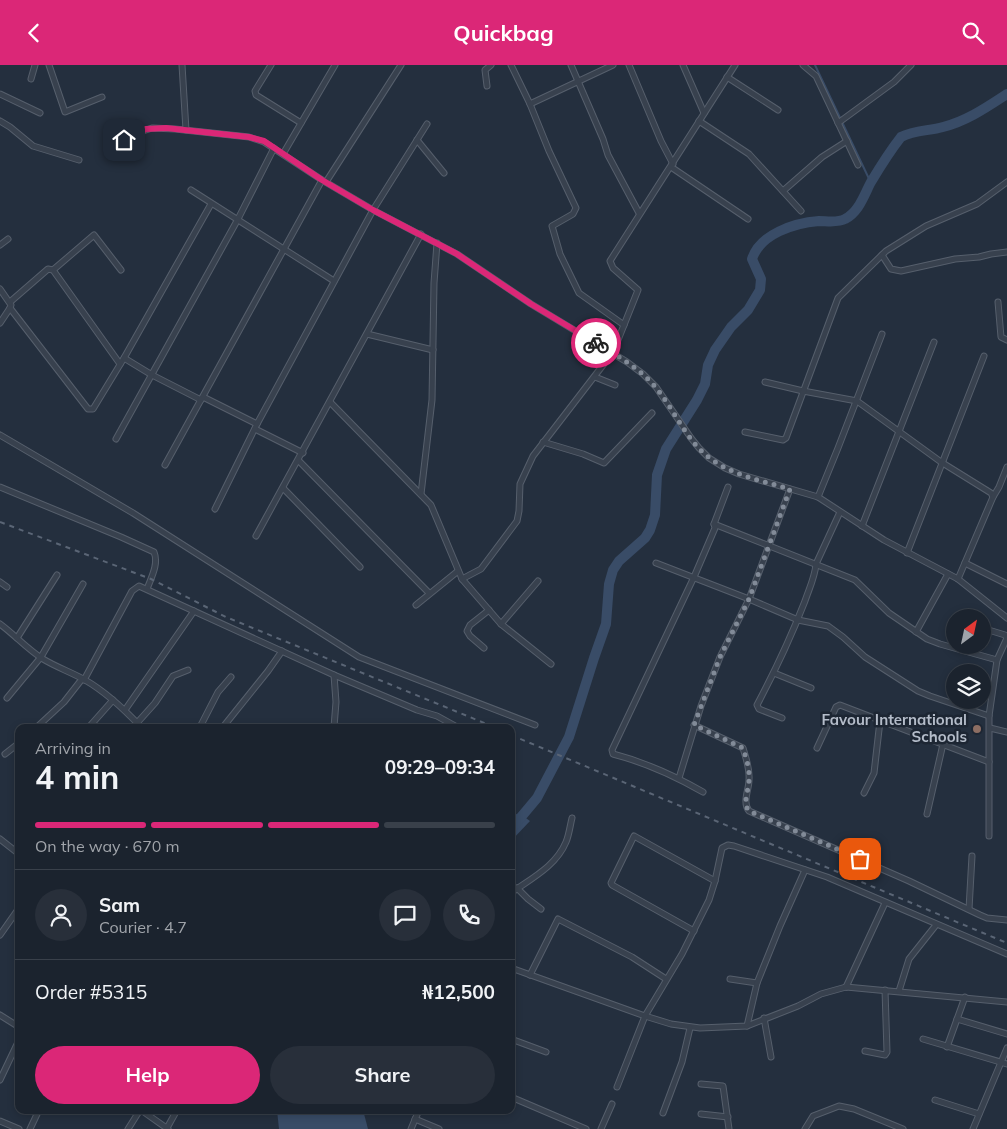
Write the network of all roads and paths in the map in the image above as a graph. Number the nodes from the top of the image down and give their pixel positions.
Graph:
1 (35, 65) edge
2 (49, 65) edge
3 (182, 65) edge
4 (271, 65) edge
5 (335, 65) edge
6 (401, 65) edge
7 (491, 65) edge
8 (510, 65) edge
9 (571, 65) edge
10 (613, 65) edge
11 (629, 65) edge
12 (683, 65) edge
13 (735, 65) edge
14 (802, 65) edge
15 (912, 65) edge
16 (727, 77) junction
17 (31, 79) dead end
18 (579, 81) junction
19 (487, 86) dead end
20 (0, 94) edge
21 (102, 97) dead end
22 (530, 104) junction
23 (778, 111) dead end
24 (40, 113) dead end
25 (704, 113) junction
26 (0, 121) edge
27 (699, 121) junction
28 (840, 121) junction
29 (301, 123) junction
30 (427, 124) dead end
31 (186, 130) junction
32 (417, 140) junction
33 (847, 141) junction
34 (274, 148) junction
35 (109, 149) dead end
36 (283, 154) junction
37 (79, 160) dead end
38 (672, 165) junction
39 (858, 165) dead end
40 (444, 173) dead end
41 (324, 181) junction
42 (1007, 182) edge
43 (191, 191) dead end
44 (783, 191) junction
45 (211, 204) junction
46 (373, 210) junction
47 (801, 211) dead end
48 (639, 213) junction
49 (238, 219) junction
50 (748, 219) dead end
51 (421, 234) junction
52 (8, 239) dead end
53 (437, 243) junction
54 (0, 245) edge
55 (284, 249) junction
56 (1007, 252) edge
57 (882, 255) junction
58 (53, 270) junction
59 (121, 270) dead end
60 (334, 281) junction
61 (0, 289) edge
62 (998, 302) dead end
63 (10, 305) junction
64 (0, 323) edge
65 (624, 325) junction
66 (882, 333) dead end
67 (367, 334) junction
68 (1007, 340) edge
69 (934, 342) dead end
70 (434, 350) junction
71 (984, 356) dead end
72 (124, 358) junction
73 (120, 364) junction
74 (152, 375) junction
75 (595, 377) junction
76 (765, 382) dead end
77 (614, 385) dead end
78 (803, 391) junction
79 (202, 399) junction
80 (856, 401) junction
81 (330, 402) junction
82 (652, 413) dead end
83 (256, 427) junction
84 (898, 431) junction
85 (745, 432) dead end
86 (0, 435) edge
87 (116, 439) dead end
88 (543, 442) junction
89 (303, 453) junction
90 (299, 461) junction
91 (942, 462) junction
92 (165, 465) dead end
93 (1007, 467) edge
94 (0, 487) edge
95 (728, 487) dead end
96 (283, 488) junction
97 (790, 489) junction
98 (421, 493) junction
99 (818, 497) junction
100 (993, 497) junction
101 (215, 509) dead end
102 (840, 511) junction
103 (714, 524) junction
104 (862, 526) junction
105 (256, 536) dead end
106 (768, 546) junction
107 (907, 553) junction
108 (656, 563) dead end
109 (965, 563) junction
110 (816, 564) junction
111 (360, 567) dead end
112 (458, 571) junction
113 (948, 574) junction
114 (57, 575) dead end
115 (694, 577) junction
116 (462, 579) junction
117 (958, 579) junction
118 (538, 581) dead end
119 (0, 582) edge
120 (83, 584) dead end
121 (1007, 584) edge
122 (7, 587) dead end
123 (147, 589) junction
124 (429, 593) junction
125 (749, 599) junction
126 (416, 605) dead end
127 (489, 610) junction
128 (194, 611) junction
129 (1007, 618) edge
130 (798, 620) junction
131 (0, 624) edge
132 (501, 624) junction
133 (991, 631) edge
134 (916, 632) junction
135 (17, 638) junction
136 (1007, 638) edge
137 (484, 648) dead end
138 (282, 651) junction
139 (41, 657) junction
140 (997, 661) junction
141 (551, 665) dead end
142 (188, 670) dead end
143 (774, 673) junction
144 (334, 675) junction
145 (231, 677) dead end
146 (83, 679) junction
147 (811, 688) dead end
148 (7, 698) dead end
149 (113, 700) junction
150 (125, 710) junction
151 (989, 716) junction
152 (782, 718) dead end
153 (880, 721) junction
154 (137, 723) joint
155 (40, 724) edge
156 (92, 724) edge
157 (202, 724) edge
158 (225, 724) edge
159 (334, 724) edge
160 (452, 724) edge
161 (535, 725) dead end
162 (694, 725) junction
163 (990, 728) junction
164 (1007, 732) edge
165 (943, 744) junction
166 (15, 746) edge
167 (817, 749) dead end
168 (5, 754) dead end
169 (990, 762) junction
170 (679, 778) junction
171 (703, 792) dead end
172 (864, 793) dead end
173 (928, 814) dead end
174 (572, 818) dead end
175 (990, 836) dead end
176 (0, 839) edge
177 (15, 851) edge
178 (972, 856) dead end
179 (805, 870) junction
180 (715, 881) junction
181 (517, 888) joint
182 (885, 903) junction
183 (541, 909) dead end
184 (969, 909) junction
185 (15, 914) edge
186 (1007, 921) edge
187 (936, 925) junction
188 (694, 931) junction
189 (0, 935) edge
190 (1007, 954) edge
191 (515, 969) edge
192 (530, 975) junction
193 (666, 979) junction
194 (730, 979) dead end
195 (757, 983) junction
196 (846, 987) junction
197 (885, 990) junction
198 (899, 991) junction
199 (965, 997) junction
200 (1007, 1002) edge
201 (0, 1015) edge
202 (645, 1016) junction
203 (764, 1018) junction
204 (957, 1019) junction
205 (15, 1024) edge
206 (747, 1026) junction
207 (690, 1028) junction
208 (1007, 1034) edge
209 (923, 1039) dead end
210 (515, 1040) edge
211 (947, 1047) junction
212 (15, 1048) edge
213 (1007, 1048) edge
214 (866, 1051) dead end
215 (546, 1052) dead end
216 (771, 1057) dead end
217 (1000, 1063) junction
218 (1007, 1064) edge
219 (0, 1080) edge
220 (701, 1084) dead end
221 (617, 1087) dead end
222 (515, 1099) edge
223 (935, 1100) dead end
224 (612, 1104) dead end
225 (663, 1113) dead end
226 (980, 1113) junction
227 (37, 1114) edge
228 (138, 1114) edge
229 (147, 1114) edge
230 (175, 1114) edge
231 (417, 1114) edge
232 (701, 1114) dead end
233 (728, 1117) junction
234 (415, 1119) junction
235 (0, 1121) edge
236 (19, 1129) edge
237 (30, 1129) edge
238 (128, 1129) edge
239 (168, 1129) edge
240 (411, 1129) edge
241 (439, 1129) edge
242 (586, 1129) edge
243 (601, 1129) edge
244 (729, 1129) edge
245 (805, 1129) edge
246 (903, 1129) edge
247 (973, 1129) edge

1 - 17 street
2 - 21 street
3 - 31 street
4 - 29 street
5 - 29 street
6 - 41 street
7 - 19 street
8 - 22 street
9 - 18 street
10 - 18 street
11 - 38 street
12 - 25 street
13 - 16 street
14 - 28 street
15 - 28 street
16 - 23 street
16 - 25 street
18 - 22 street
18 - 48 street
20 - 24 street
22 - 65 street
25 - 27 street
26 - 37 street
27 - 38 street
27 - 44 street
28 - 33 street
29 - 36 street
30 - 32 street
31 - 34 street
31 - 35 street
32 - 40 street
32 - 46 street
33 - 39 street
33 - 44 street
34 - 36 street
34 - 49 street
36 - 41 street
38 - 48 street
38 - 50 street
41 - 46 street
41 - 55 street
42 - 57 street
43 - 45 street
44 - 47 street
45 - 49 street
45 - 72 street
46 - 51 street
46 - 60 street
48 - 65 street
49 - 55 street
49 - 74 street
51 - 53 street
51 - 67 street
52 - 54 street
53 - 70 street
53 - 97 street
55 - 60 street
55 - 79 street
56 - 57 street
57 - 78 street
58 - 59 street
58 - 63 street
58 - 73 street
60 - 83 street
61 - 63 street
62 - 68 street
63 - 64 street
63 - 73 street
65 - 75 street, bridge
66 - 80 street
67 - 70 street
67 - 81 street
69 - 84 street
70 - 98 street
71 - 91 street
72 - 73 street
72 - 74 street
74 - 79 street
74 - 87 street
75 - 77 street
75 - 88 street
76 - 78 street
78 - 80 street
78 - 85 street
79 - 83 street
79 - 92 street
80 - 84 street
80 - 99 street
81 - 89 street
81 - 98 street
82 - 88 street
83 - 89 street
83 - 101 street
84 - 91 street
84 - 104 street
86 - 161 street
88 - 116 street
89 - 90 street
90 - 96 street
90 - 124 street
91 - 100 street
91 - 107 street
93 - 100 street
94 - 123 street
95 - 103 street
96 - 105 street
96 - 111 street
97 - 99 street
97 - 106 street
98 - 112 street
99 - 102 street
100 - 109 street
102 - 104 street
102 - 110 street
103 - 106 street
103 - 115 street
104 - 107 street
106 - 110 street
106 - 125 street
107 - 113 street
108 - 115 street
109 - 117 street
109 - 121 street
110 - 130 street
110 - 134 street
112 - 116 street
112 - 124 street
113 - 117 street
113 - 134 street
114 - 135 street
115 - 125 street
115 - 170 street
116 - 127 street
117 - 129 street
118 - 132 street
119 - 122 street
120 - 139 street
123 - 128 street
123 - 146 street
124 - 126 street
125 - 130 street
125 - 162 street
127 - 132 street
127 - 137 street
128 - 138 street
128 - 150 street
130 - 143 street
130 - 151 street
131 - 135 street
132 - 141 street
133 - 136 street
134 - 140 street
135 - 139 street
136 - 140 street
138 - 144 street
138 - 158 street
139 - 146 street
139 - 148 street
140 - 151 street
142 - 154 street
143 - 147 street
143 - 152 street
144 - 159 street
144 - 160 street
145 - 157 street
146 - 149 street
146 - 155 street
149 - 150 street
149 - 156 street
150 - 154 street
151 - 163 street
153 - 165 street
153 - 167 street
153 - 172 street
162 - 170 street
162 - 184 street
163 - 164 street
163 - 169 street
165 - 169 street
165 - 173 street
166 - 168 street
169 - 175 street
170 - 171 street
174 - 181 street
176 - 177 street
178 - 184 street
179 - 180 street
179 - 182 street
179 - 195 street
180 - 188 street
180 - 188 street
181 - 183 street
182 - 187 street
182 - 196 street
184 - 186 street
185 - 189 street
187 - 190 street
187 - 198 street
188 - 193 street
191 - 192 street
192 - 193 street
192 - 202 street
193 - 202 street
194 - 195 street
195 - 206 street
196 - 197 street
196 - 203 street
197 - 198 street
197 - 214 street
198 - 199 street
199 - 200 street
199 - 204 street
201 - 205 street
202 - 207 street
202 - 221 street
203 - 206 street
203 - 216 street
204 - 208 street
204 - 211 street
206 - 207 street
207 - 225 street
209 - 211 street
210 - 215 street
211 - 217 street
212 - 219 street
213 - 217 street
217 - 218 street
217 - 226 street
220 - 233 street
222 - 242 street
223 - 226 street
224 - 243 street
226 - 247 street
227 - 237 street
228 - 238 street
229 - 239 street
230 - 239 street
231 - 234 street
232 - 233 street
233 - 244 street
234 - 240 street
234 - 241 street
235 - 236 street
245 - 246 street

